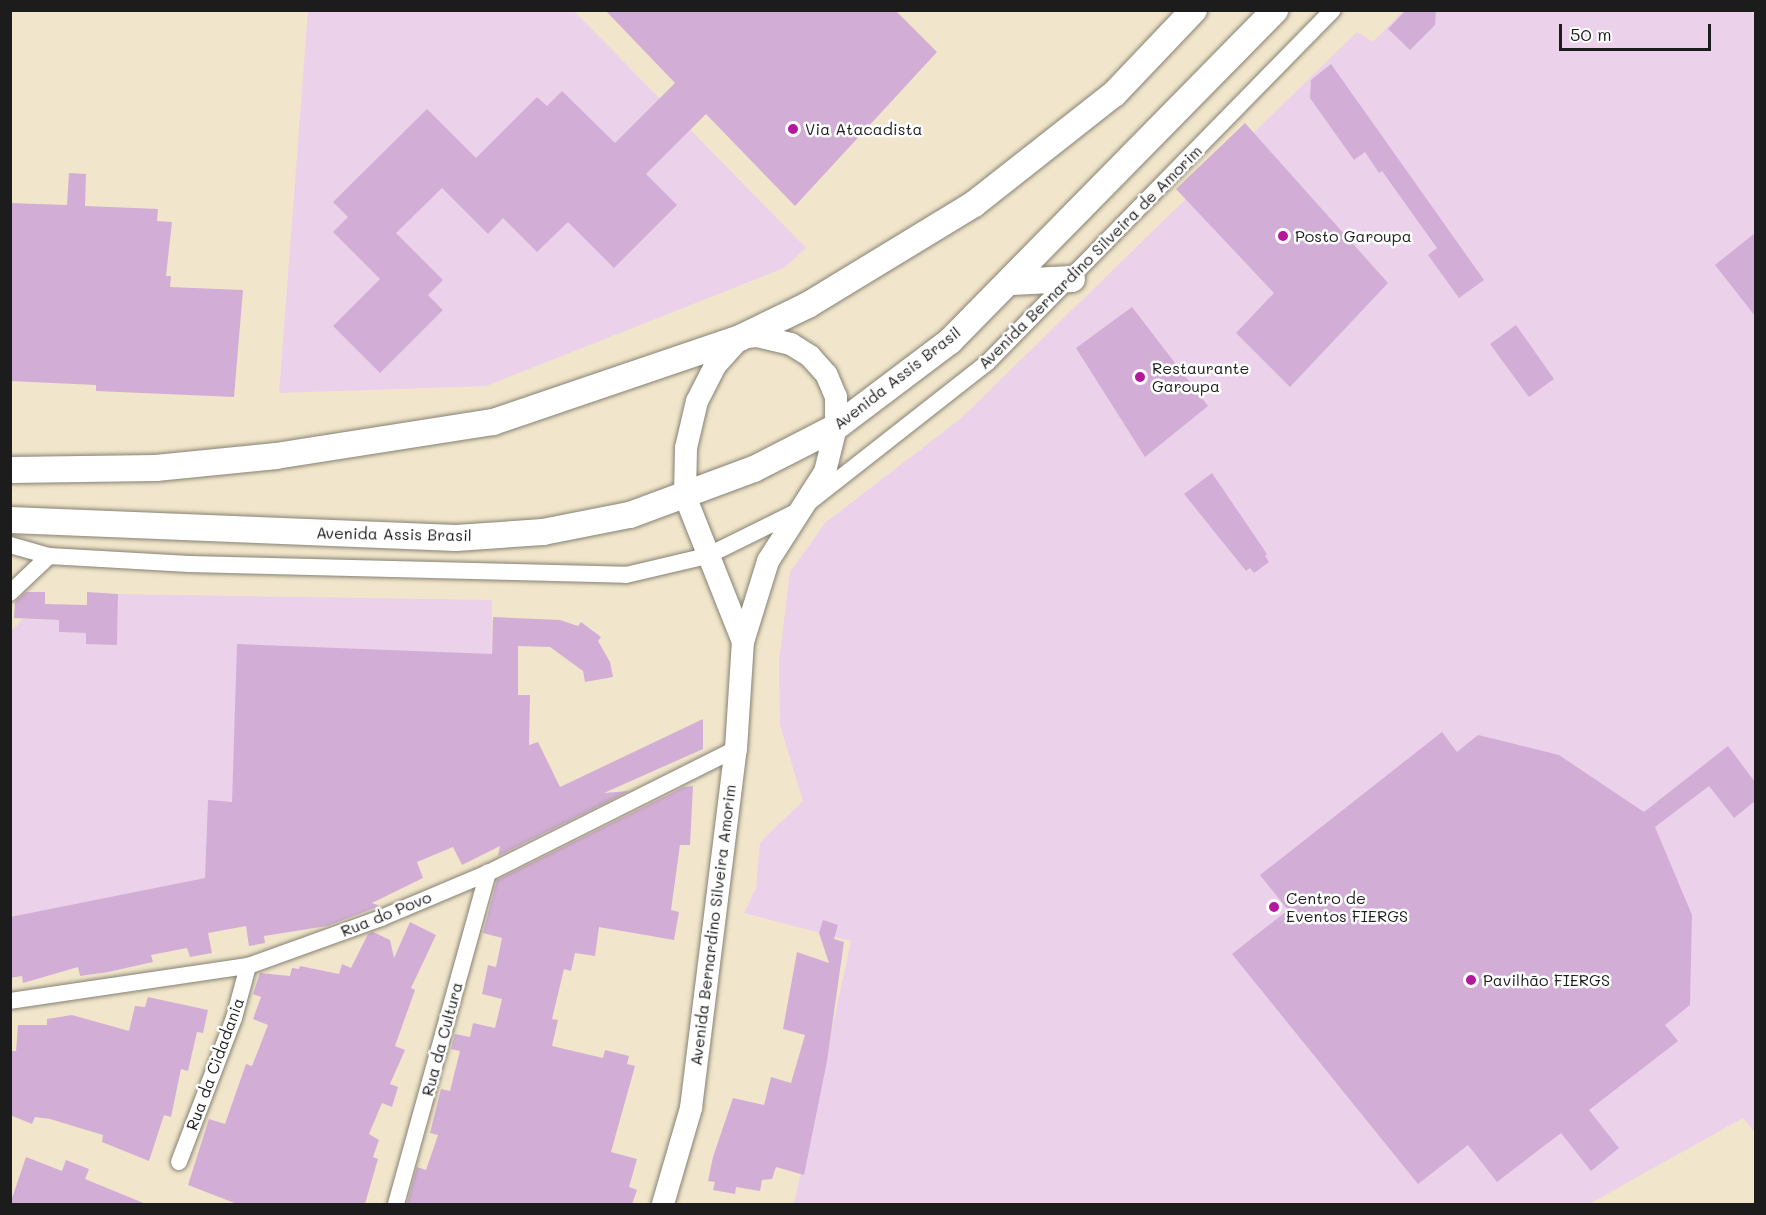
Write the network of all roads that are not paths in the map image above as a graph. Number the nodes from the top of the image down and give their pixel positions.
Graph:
1 (1194, 10) edge
2 (1275, 10) edge
3 (1333, 10) edge
4 (1072, 279) junction
5 (1011, 282) junction
6 (740, 338) junction
7 (836, 427) junction
8 (10, 470) edge
9 (685, 496) junction
10 (798, 511) junction
11 (10, 520) edge
12 (10, 545) edge
13 (49, 556) junction
14 (707, 556) junction
15 (10, 593) edge
16 (742, 642) junction
17 (736, 750) junction
18 (488, 873) junction
19 (248, 966) junction
20 (10, 1001) edge
21 (179, 1162) dead end
22 (396, 1204) edge
23 (663, 1204) edge

1 - 6 main road
2 - 5 main road, Avenida Assis Brasil
3 - 4 street, Avenida Bernardino Silveira de Amorim
4 - 5 main road
4 - 10 street, Avenida Bernardino Silveira de Amorim
5 - 7 main road, Avenida Assis Brasil
6 - 7 main road, Avenida Bernardino Silveira Amorim
6 - 8 main road
6 - 9 main road, Avenida Bernardino Silveira Amorim
7 - 9 main road, Avenida Assis Brasil
7 - 10 main road, Avenida Bernardino Silveira Amorim
9 - 11 main road, Avenida Assis Brasil
9 - 14 main road, Avenida Bernardino Silveira Amorim
10 - 14 street, Avenida Bernardino Silveira de Amorim
10 - 16 main road, Avenida Bernardino Silveira Amorim
12 - 13 street, Avenida Bernardino Silveira de Amorim
13 - 14 street, Avenida Bernardino Silveira de Amorim
13 - 15 street
14 - 16 main road, Avenida Bernardino Silveira Amorim
16 - 17 main road, Avenida Bernardino Silveira Amorim
17 - 18 street, Rua do Povo
17 - 23 main road, Avenida Bernardino Silveira Amorim
18 - 19 street, Rua do Povo
18 - 22 street, Rua da Cultura
19 - 20 street, Rua do Povo
19 - 21 street, Rua da Cidadania

